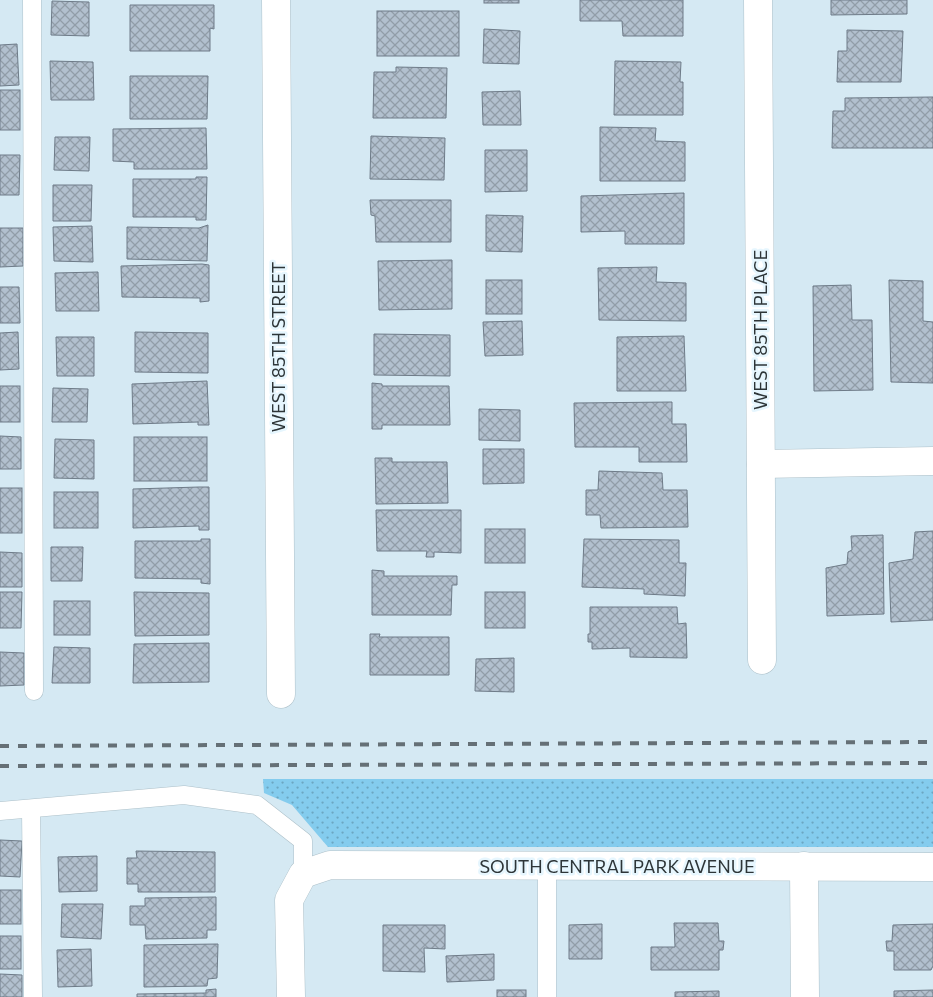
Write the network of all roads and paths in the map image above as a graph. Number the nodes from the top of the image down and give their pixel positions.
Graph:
1 (32, 0) edge
2 (276, 0) edge
3 (758, 0) edge
4 (933, 461) edge
5 (761, 464) junction
6 (762, 660) dead end
7 (34, 691) dead end
8 (281, 694) dead end
9 (31, 810) junction
10 (0, 811) edge
11 (547, 865) junction
12 (804, 866) junction
13 (933, 867) edge
14 (303, 874) junction
15 (33, 997) edge
16 (290, 997) edge
17 (547, 997) edge
18 (805, 997) edge

1 - 7 lane
2 - 8 street, WEST 85TH STREET
3 - 5 street, WEST 85TH PLACE
4 - 5 street
5 - 6 street, WEST 85TH PLACE
9 - 10 lane
9 - 14 lane
9 - 15 lane
11 - 12 street, SOUTH CENTRAL PARK AVENUE
11 - 14 street, SOUTH CENTRAL PARK AVENUE
11 - 17 lane
12 - 13 street, SOUTH CENTRAL PARK AVENUE
12 - 18 street
14 - 16 street

